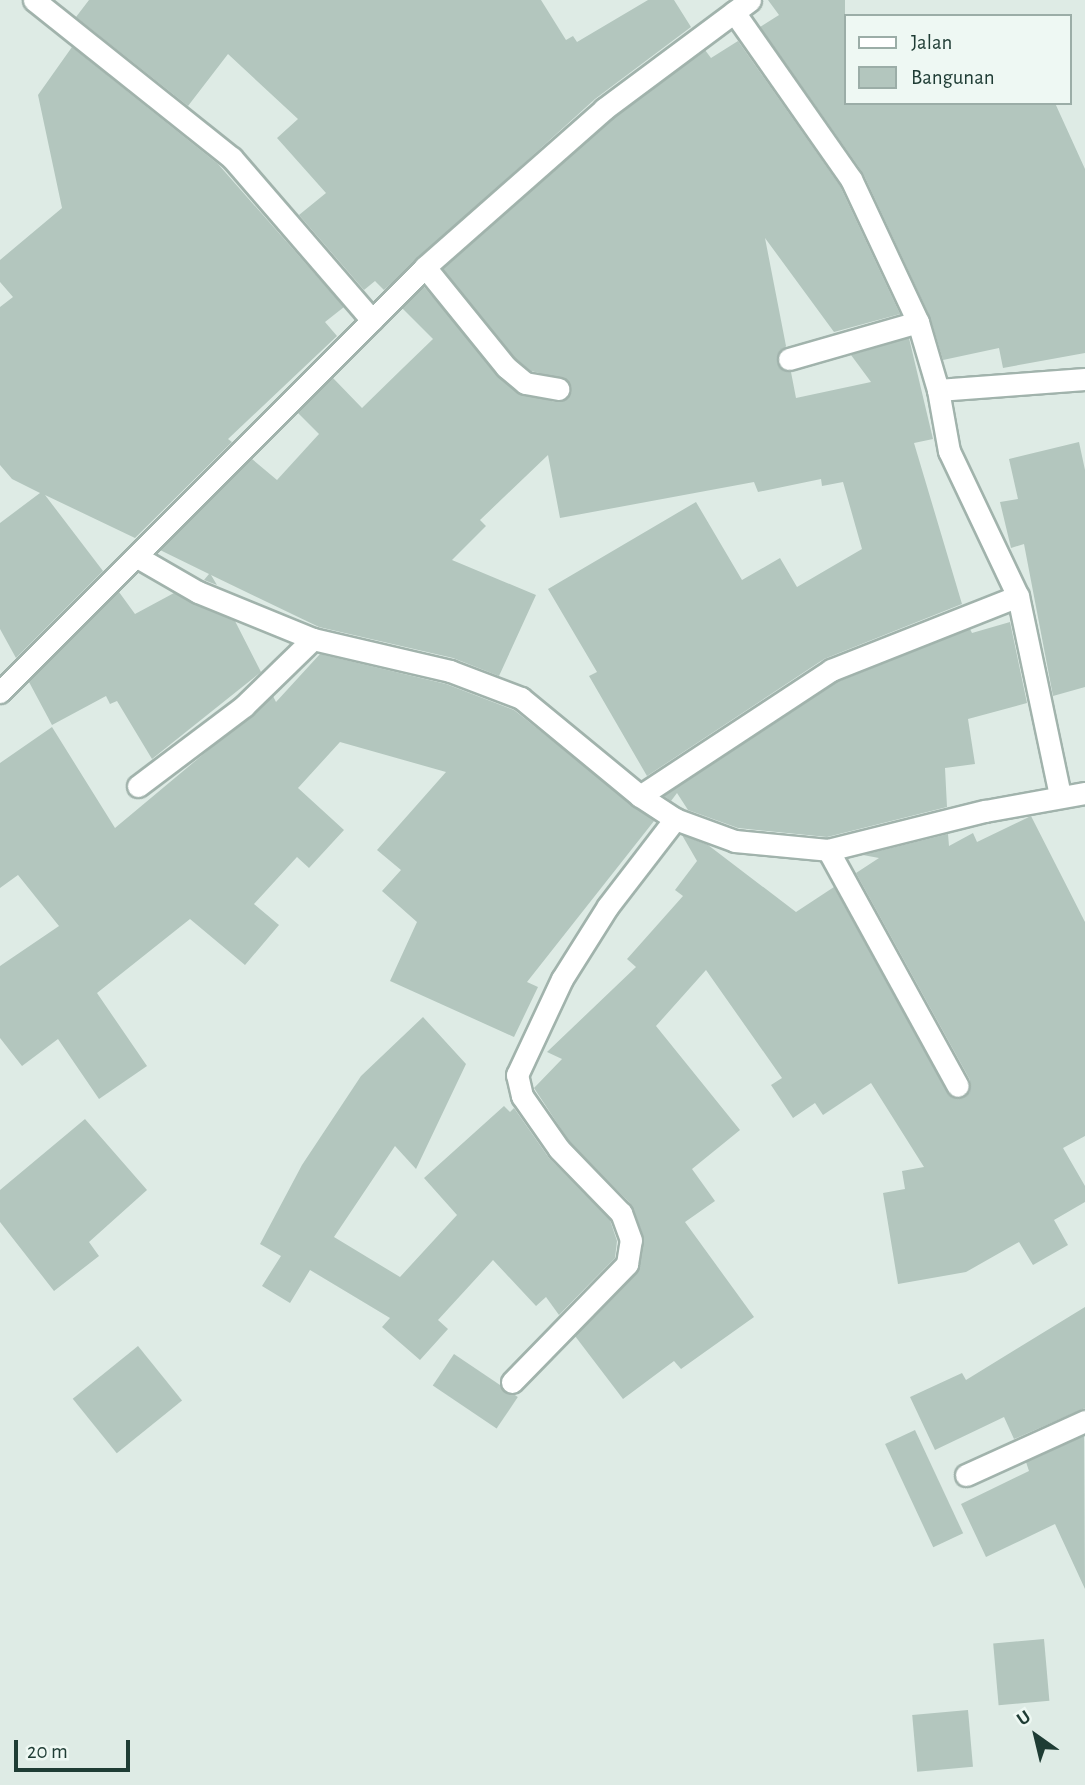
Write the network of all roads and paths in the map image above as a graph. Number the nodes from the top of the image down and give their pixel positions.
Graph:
1 (34, 0) edge
2 (742, 6) edge
3 (425, 267) junction
4 (372, 320) junction
5 (918, 322) junction
6 (789, 359) dead end
7 (1085, 379) edge
8 (558, 388) dead end
9 (938, 390) junction
10 (139, 558) junction
11 (1018, 596) junction
12 (313, 639) junction
13 (0, 692) edge
14 (138, 786) dead end
15 (1085, 793) edge
16 (1060, 795) junction
17 (640, 796) junction
18 (675, 819) junction
19 (828, 850) junction
20 (958, 1086) dead end
21 (512, 1382) dead end
22 (1085, 1421) edge
23 (966, 1475) dead end

1 - 4 street
2 - 3 street
2 - 5 street
3 - 4 street
3 - 8 street
4 - 10 street
5 - 6 street
5 - 9 street
7 - 9 street
9 - 11 street
10 - 12 street
10 - 13 street
11 - 16 street
11 - 17 street
12 - 14 street
12 - 17 street
15 - 16 street
16 - 19 street
17 - 18 street
18 - 19 street
18 - 21 street
19 - 20 street
22 - 23 street

